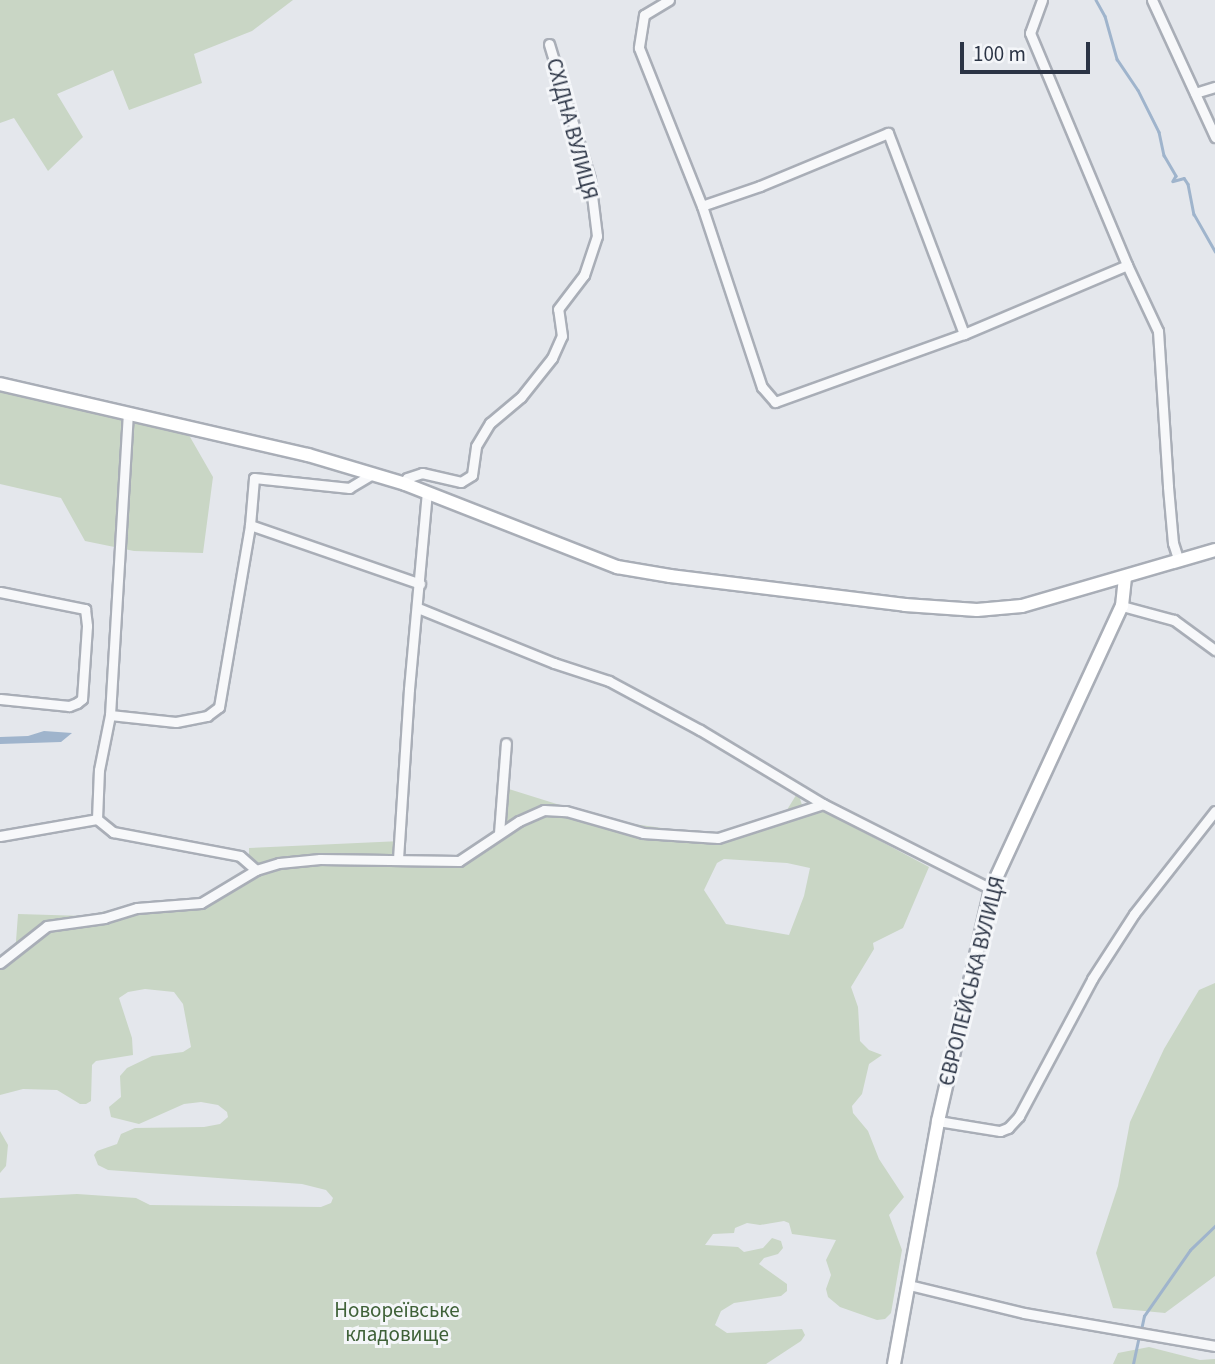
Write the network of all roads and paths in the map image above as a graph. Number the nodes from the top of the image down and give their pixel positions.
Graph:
1 (669, 0) edge
2 (1042, 0) edge
3 (1152, 0) edge
4 (549, 44) dead end
5 (1215, 87) edge
6 (1195, 93) junction
7 (1215, 137) edge
8 (702, 206) junction
9 (1127, 265) junction
10 (964, 334) junction
11 (0, 384) edge
12 (128, 415) junction
13 (372, 474) junction
14 (405, 484) junction
15 (427, 493) junction
16 (250, 525) junction
17 (1215, 550) edge
18 (1179, 561) junction
19 (1125, 578) junction
20 (420, 584) junction
21 (0, 592) edge
22 (1122, 606) junction
23 (418, 608) junction
24 (1215, 650) edge
25 (0, 699) edge
26 (110, 715) junction
27 (506, 743) dead end
28 (823, 804) junction
29 (1215, 811) edge
30 (97, 818) junction
31 (499, 833) junction
32 (0, 836) edge
33 (398, 859) junction
34 (256, 870) junction
35 (991, 889) junction
36 (0, 963) edge
37 (938, 1121) junction
38 (909, 1285) junction
39 (1215, 1346) edge
40 (894, 1364) edge

1 - 8 street
2 - 9 street
3 - 6 street
4 - 14 street, СХІДНА ВУЛИЦЯ
5 - 6 street
6 - 7 street
8 - 10 street
8 - 10 street
9 - 10 street
9 - 18 street
11 - 12 main road
12 - 13 main road
12 - 26 street
13 - 14 main road
13 - 16 street
14 - 15 main road
15 - 19 main road
15 - 20 street
16 - 20 street
16 - 26 street
17 - 18 main road
18 - 19 main road
19 - 22 main road, ЄВРОПЕЙСЬКА ВУЛИЦЯ
20 - 23 street
21 - 25 street
22 - 24 street
22 - 35 main road, ЄВРОПЕЙСЬКА ВУЛИЦЯ
23 - 28 street
23 - 33 street
26 - 30 street
27 - 31 street
28 - 31 street
28 - 35 street
29 - 37 street
30 - 32 street
30 - 34 street
31 - 33 street
33 - 34 street
34 - 36 street
35 - 37 main road, ЄВРОПЕЙСЬКА ВУЛИЦЯ
37 - 38 main road, ЄВРОПЕЙСЬКА ВУЛИЦЯ
38 - 39 street
38 - 40 main road, ЄВРОПЕЙСЬКА ВУЛИЦЯ

